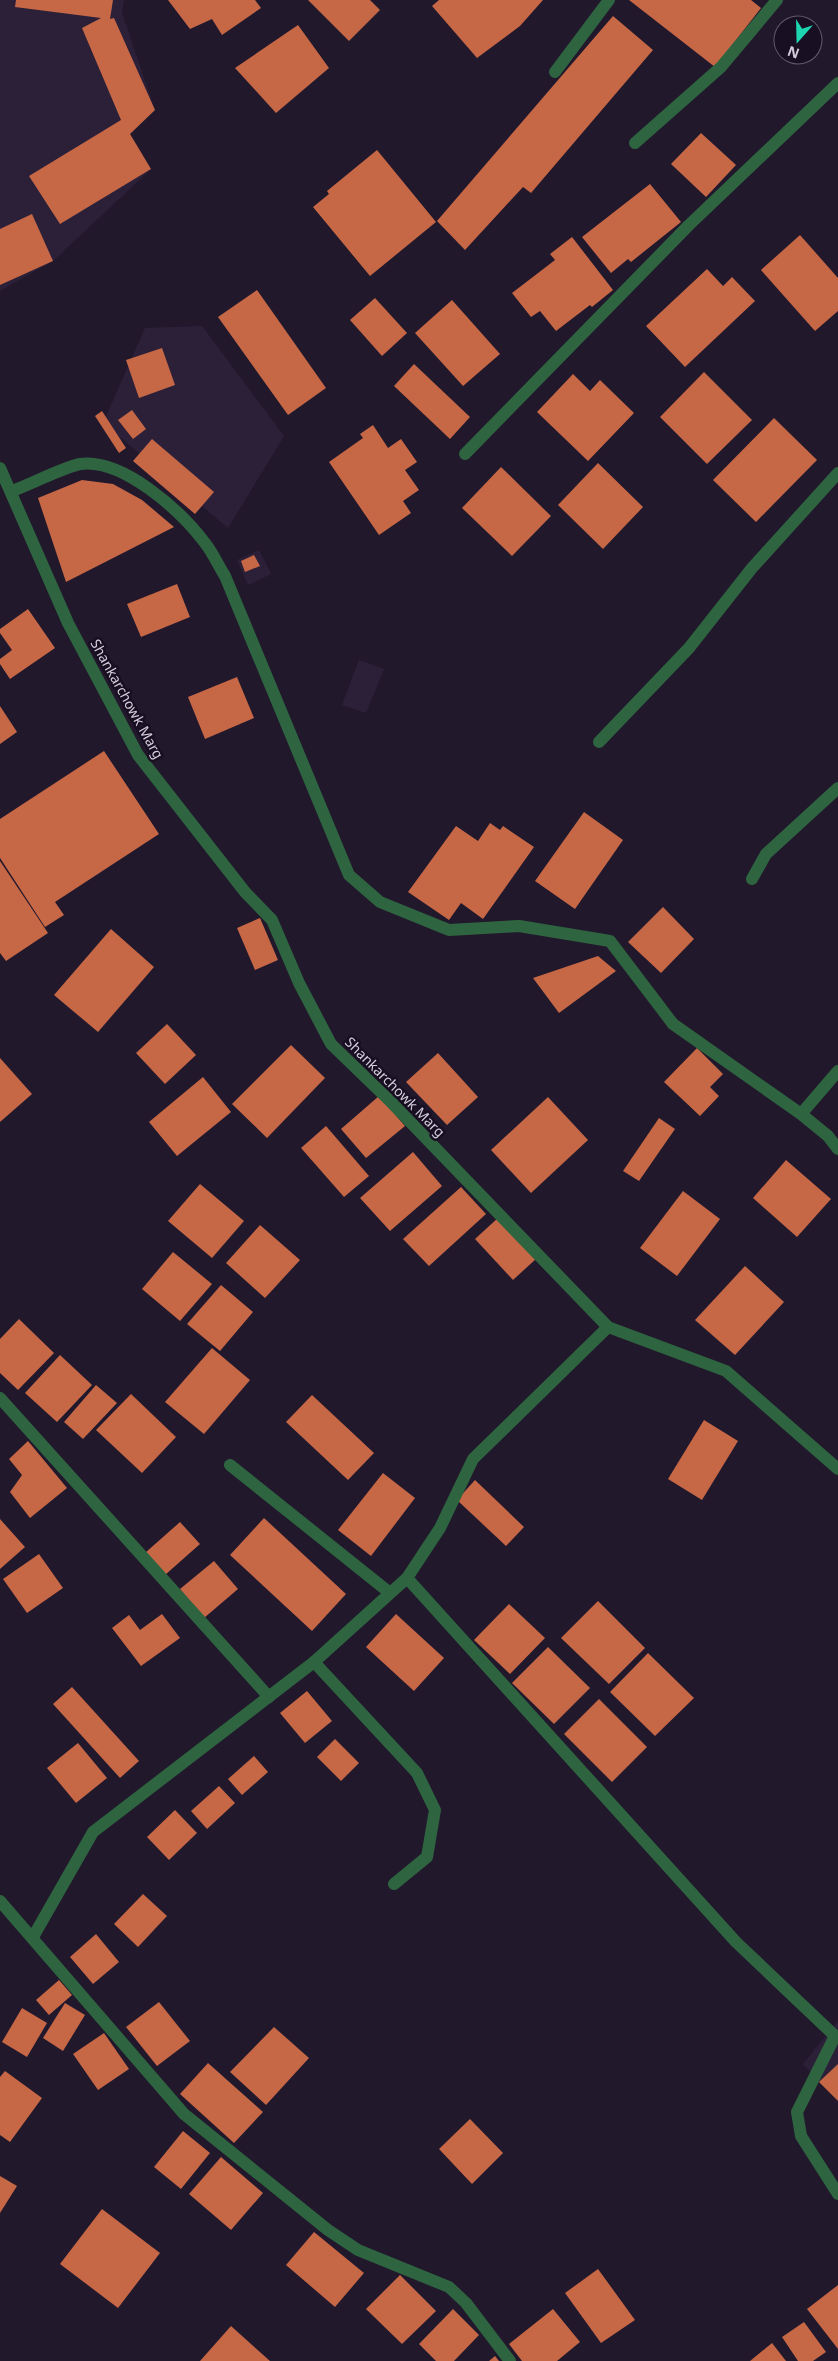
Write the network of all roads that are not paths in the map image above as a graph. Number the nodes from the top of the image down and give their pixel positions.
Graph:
1 (609, 0) edge
2 (777, 0) edge
3 (555, 72) dead end
4 (838, 83) edge
5 (635, 143) dead end
6 (465, 454) dead end
7 (0, 468) edge
8 (838, 473) edge
9 (12, 491) junction
10 (599, 742) dead end
11 (838, 788) edge
12 (752, 879) dead end
13 (838, 1071) edge
14 (801, 1114) junction
15 (838, 1149) edge
16 (608, 1327) junction
17 (0, 1398) edge
18 (230, 1464) dead end
19 (838, 1469) edge
20 (406, 1578) junction
21 (390, 1593) junction
22 (314, 1662) junction
23 (269, 1697) junction
24 (394, 1884) dead end
25 (0, 1901) edge
26 (33, 1937) junction
27 (838, 2194) edge
28 (510, 2361) edge

1 - 3 street
2 - 5 street
4 - 6 street
7 - 9 street, Shankarchowk Marg
8 - 10 street
9 - 14 street
9 - 16 street, Shankarchowk Marg
11 - 12 street
13 - 14 street
14 - 15 street
16 - 19 street, Shankarchowk Marg
16 - 20 street
17 - 23 street
18 - 21 street
20 - 21 street
20 - 27 street
21 - 22 street
22 - 23 street
22 - 24 street
23 - 26 street
25 - 26 street
26 - 28 street

